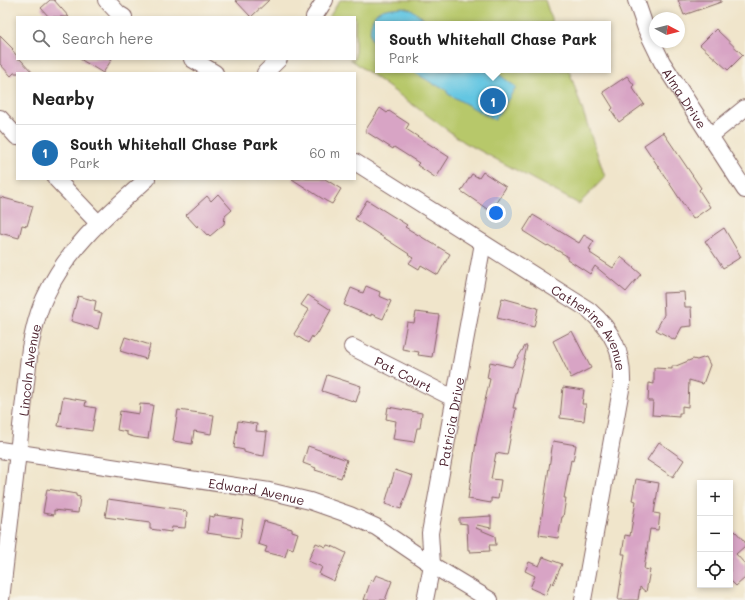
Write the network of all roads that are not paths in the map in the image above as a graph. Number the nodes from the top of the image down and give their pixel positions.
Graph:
1 (106, 0) edge
2 (325, 0) edge
3 (636, 0) edge
4 (122, 16) edge
5 (315, 16) edge
6 (194, 60) edge
7 (278, 60) edge
8 (213, 72) edge
9 (266, 72) edge
10 (745, 108) edge
11 (0, 118) edge
12 (16, 136) edge
13 (710, 136) junction
14 (356, 163) edge
15 (57, 180) edge
16 (146, 180) edge
17 (745, 190) edge
18 (98, 223) junction
19 (483, 243) junction
20 (352, 347) dead end
21 (455, 399) junction
22 (0, 450) edge
23 (18, 453) junction
24 (432, 565) junction
25 (1, 600) edge
26 (425, 600) edge
27 (490, 600) edge
28 (583, 600) edge

1 - 4 street
2 - 5 street
3 - 13 street, Alma Drive
6 - 8 street
7 - 9 street
10 - 13 street
11 - 12 street
13 - 17 street, Alma Drive
14 - 19 street, Catherine Avenue
15 - 18 street
16 - 18 street, Lincoln Avenue
18 - 23 street, Lincoln Avenue
19 - 21 street, Patricia Drive
19 - 28 street, Catherine Avenue
20 - 21 street, Pat Court
21 - 24 street, Patricia Drive
22 - 23 street, Edward Avenue
23 - 24 street, Edward Avenue
23 - 25 street, Lincoln Avenue
24 - 26 street, Patricia Drive
24 - 27 street, Edward Avenue

